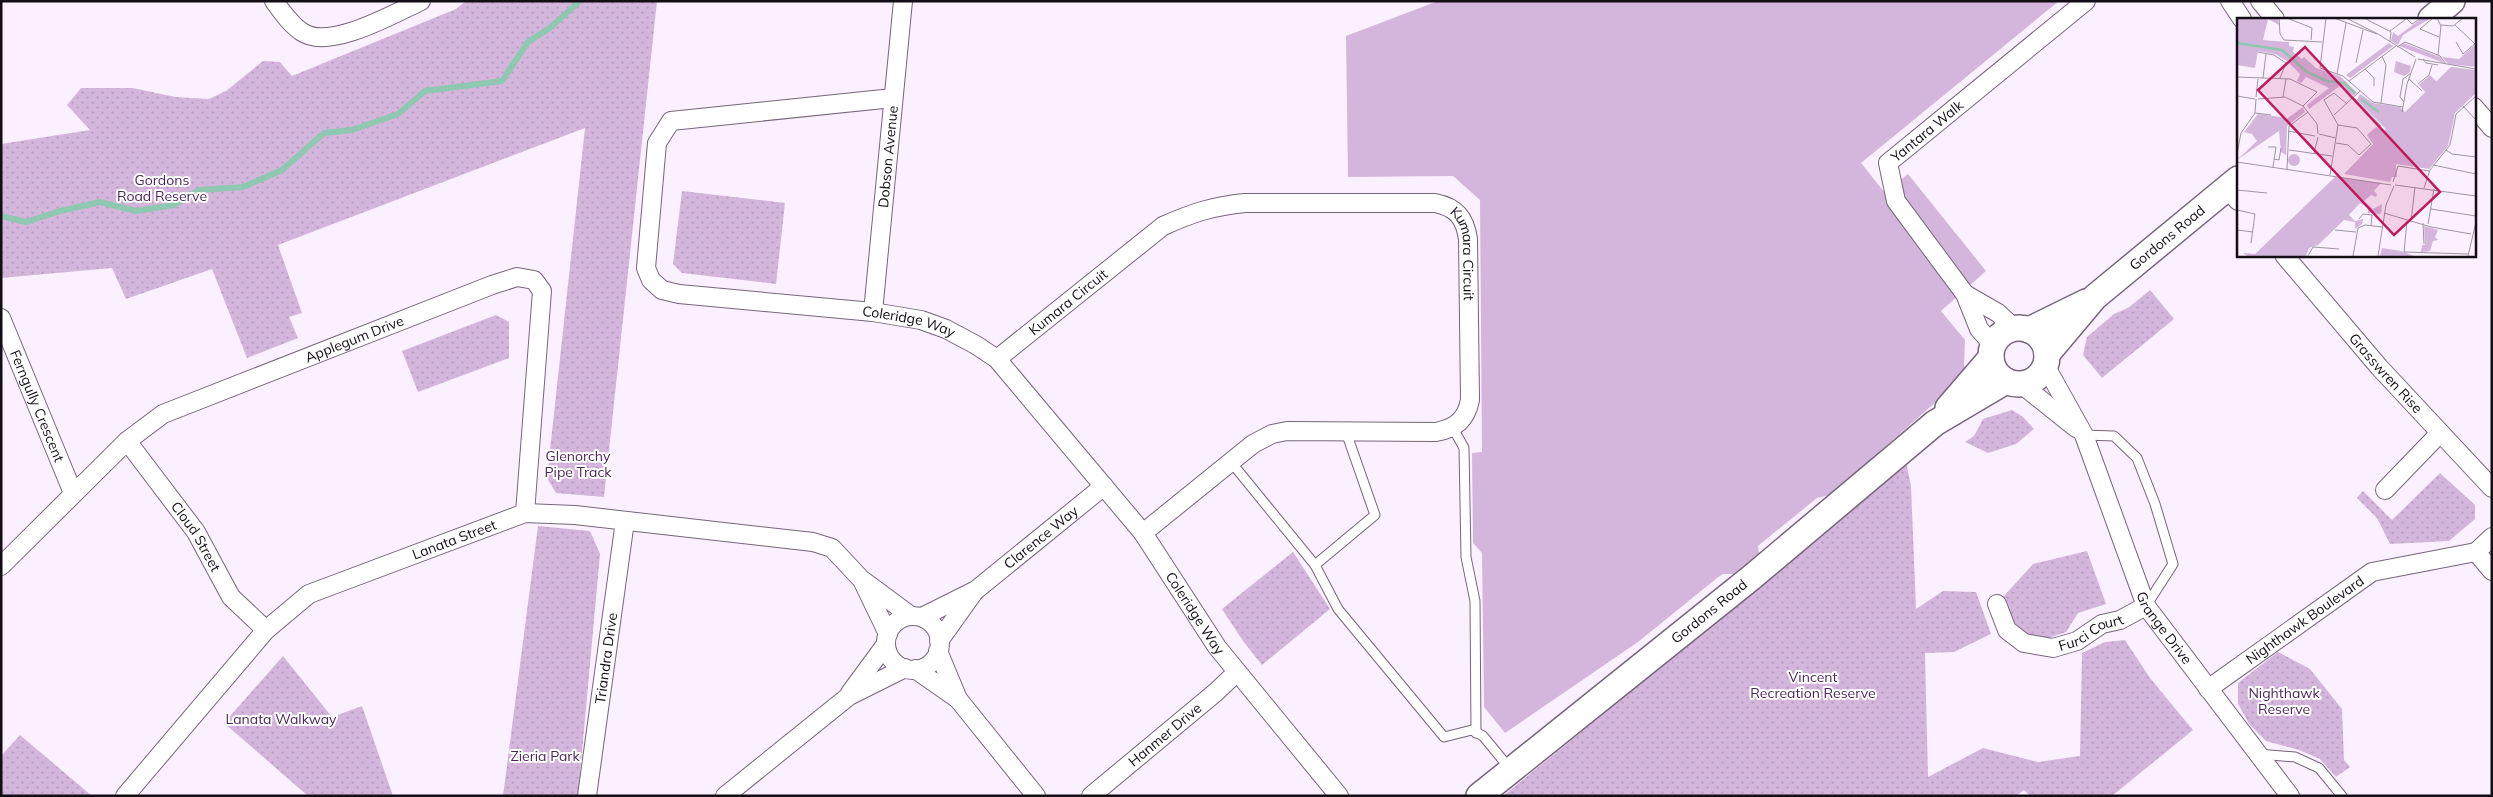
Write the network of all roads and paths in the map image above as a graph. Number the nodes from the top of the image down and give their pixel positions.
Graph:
1 (274, 1) edge
2 (421, 1) edge
3 (903, 1) edge
4 (2086, 1) edge
5 (2230, 1) edge
6 (2260, 1) edge
7 (2452, 1) edge
8 (2241, 18) edge
9 (2274, 18) edge
10 (2432, 18) edge
11 (893, 98) junction
12 (2476, 109) edge
13 (2492, 128) edge
14 (2234, 189) edge
15 (2285, 256) edge
16 (1965, 294) junction
17 (2095, 298) junction
18 (873, 312) junction
19 (1, 318) edge
20 (2021, 329) junction
21 (1992, 351) junction
22 (997, 359) junction
23 (2046, 360) junction
24 (2014, 382) junction
25 (1935, 423) junction
26 (1453, 428) junction
27 (1346, 432) junction
28 (2440, 433) junction
29 (2084, 435) junction
30 (127, 441) junction
31 (1231, 462) junction
32 (1104, 486) junction
33 (2492, 488) edge
34 (2386, 490) dead end
35 (73, 493) junction
36 (525, 513) junction
37 (624, 521) junction
38 (1143, 533) junction
39 (2492, 537) edge
40 (2476, 552) junction
41 (1315, 565) junction
42 (1, 566) edge
43 (2492, 571) edge
44 (862, 579) junction
45 (976, 590) junction
46 (1997, 604) dead end
47 (2146, 606) junction
48 (916, 617) junction
49 (266, 630) junction
50 (887, 639) junction
51 (939, 646) junction
52 (910, 669) junction
53 (1237, 672) junction
54 (2208, 689) junction
55 (849, 696) junction
56 (958, 699) junction
57 (1476, 732) junction
58 (2258, 754) junction
59 (1511, 770) junction
60 (125, 796) edge
61 (587, 796) edge
62 (724, 796) edge
63 (1036, 796) edge
64 (1092, 796) edge
65 (1339, 796) edge
66 (1479, 796) edge
67 (2290, 796) edge
68 (2342, 796) edge

1 - 2 street
3 - 11 street, Dobson Avenue
4 - 16 street, Yantara Walk
5 - 8 street
6 - 9 street
7 - 10 street
11 - 18 street, Dobson Avenue
11 - 18 street, Coleridge Way
12 - 13 street
14 - 17 street, Gordons Road
15 - 28 street, Grasswren Rise
16 - 20 street, Yantara Walk
16 - 21 street, Yantara Walk
17 - 20 street, Gordons Road
17 - 23 street, Gordons Road
18 - 22 street, Coleridge Way
19 - 35 street, Ferngully Crescent
20 - 21 street
20 - 23 street
21 - 24 street
21 - 25 street, Gordons Road
22 - 26 street, Kumara Circuit
22 - 32 street, Coleridge Way
23 - 24 street
23 - 29 street, Grange Drive
24 - 25 street, Gordons Road
24 - 29 street
25 - 59 street, Gordons Road
26 - 27 street
26 - 57 lane
27 - 31 street
27 - 41 lane
28 - 33 street, Grasswren Rise
28 - 34 street
29 - 47 street, Grange Drive
29 - 47 lane
30 - 35 street, Applegum Drive
30 - 36 street, Applegum Drive
30 - 49 street, Cloud Street
31 - 38 street
31 - 41 lane
32 - 38 street, Coleridge Way
32 - 45 street, Clarence Way
35 - 42 street, Applegum Drive
36 - 37 street, Lanata Street
36 - 49 street, Lanata Street
37 - 44 street, Lanata Street
37 - 61 street, Triandra Drive
38 - 53 street, Coleridge Way
39 - 40 street
40 - 43 street
40 - 54 street, Nighthawk Boulevard
41 - 57 lane
44 - 48 street, Lanata Street
44 - 50 street, Lanata Street
45 - 48 street, Clarence Way
45 - 51 street, Clarence Way
46 - 47 street, Furci Court
47 - 54 street, Grange Drive
48 - 50 street
48 - 51 street
49 - 60 street, Lanata Street
50 - 52 street
50 - 55 street
51 - 52 street
51 - 56 street
52 - 55 street
52 - 56 street
53 - 64 street, Hanmer Drive
53 - 65 street, Coleridge Way
54 - 58 street, Grange Drive
55 - 62 street
56 - 63 street
57 - 59 lane
58 - 67 street, Grange Drive
58 - 68 lane
59 - 66 street, Gordons Road

